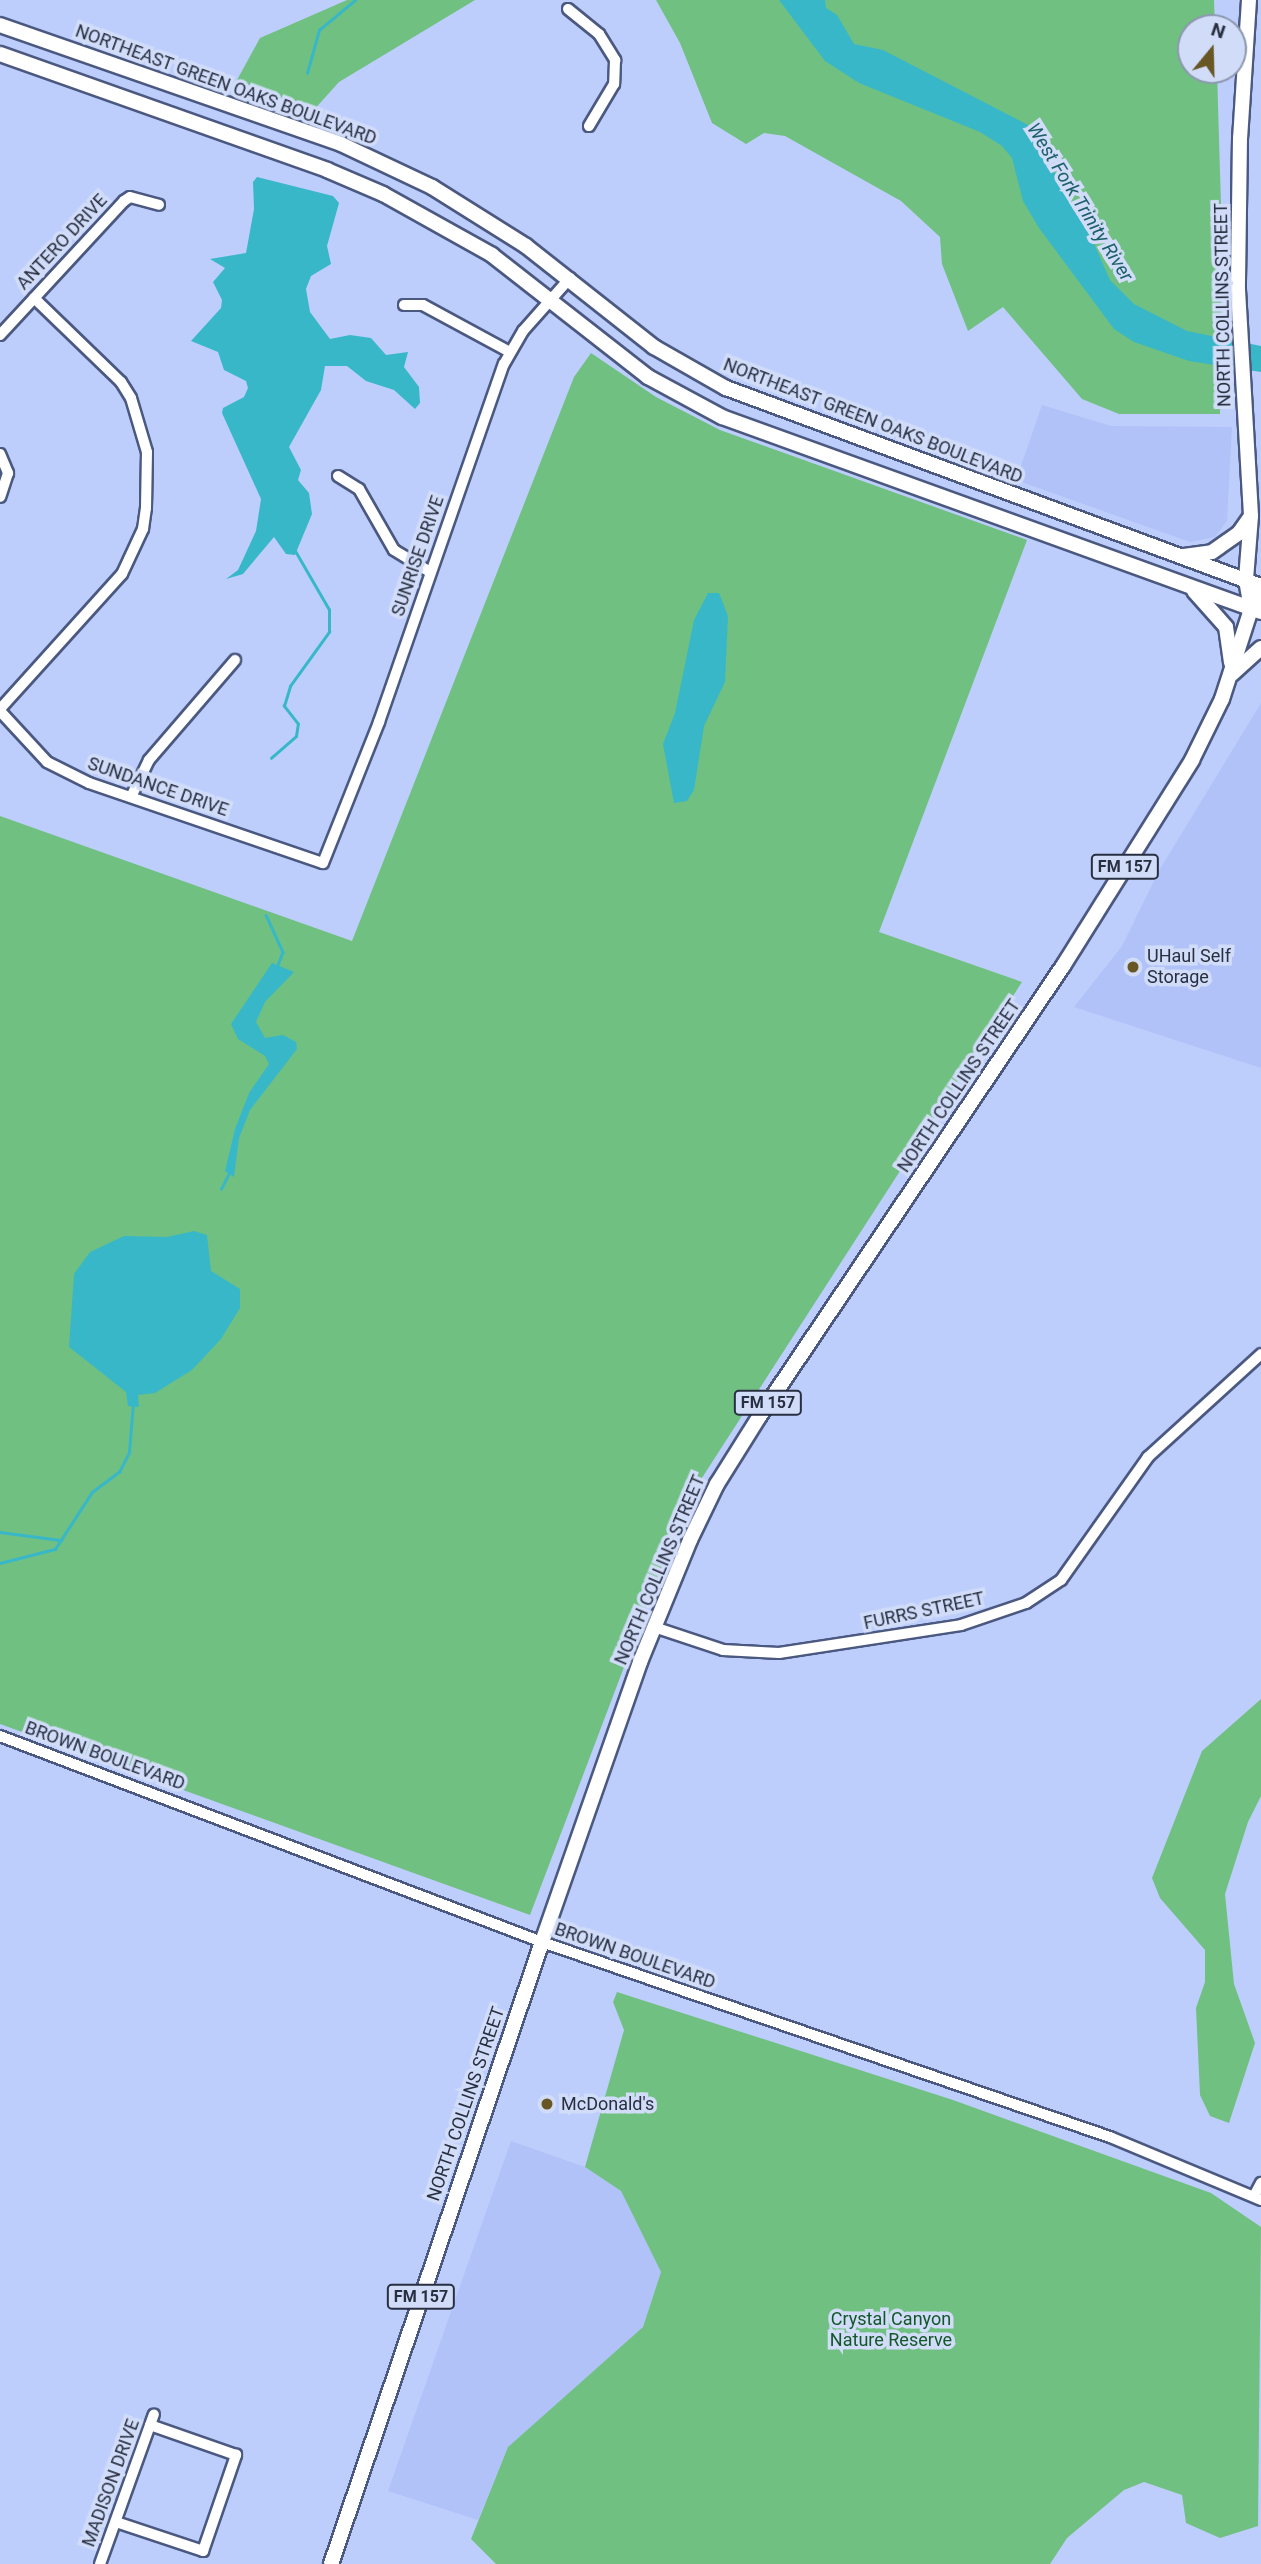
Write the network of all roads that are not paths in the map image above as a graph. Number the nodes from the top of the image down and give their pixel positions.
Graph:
1 (1249, 0) edge
2 (568, 9) dead end
3 (0, 25) edge
4 (0, 54) edge
5 (589, 126) dead end
6 (159, 205) dead end
7 (570, 278) junction
8 (34, 298) junction
9 (550, 300) junction
10 (404, 305) dead end
11 (0, 335) edge
12 (510, 352) junction
13 (0, 454) edge
14 (338, 476) dead end
15 (0, 497) edge
16 (1045, 506) junction
17 (1251, 516) junction
18 (1037, 532) junction
19 (1181, 557) junction
20 (430, 572) junction
21 (1246, 580) junction
22 (1261, 586) edge
23 (1190, 587) junction
24 (1261, 594) edge
25 (1256, 610) edge
26 (1261, 648) edge
27 (235, 660) dead end
28 (1231, 675) junction
29 (0, 710) edge
30 (131, 797) junction
31 (325, 860) joint
32 (1261, 1354) edge
33 (654, 1628) junction
34 (0, 1736) edge
35 (542, 1942) junction
36 (1261, 2183) edge
37 (1258, 2198) edge
38 (116, 2522) junction
39 (100, 2564) edge
40 (331, 2564) edge

1 - 17 main road, NORTH COLLINS STREET / FM 157
2 - 5 street
3 - 7 main road, NORTHEAST GREEN OAKS BOULEVARD
4 - 9 main road
6 - 8 street, ANTERO DRIVE
7 - 9 street, SUNRISE DRIVE
7 - 16 main road, NORTHEAST GREEN OAKS BOULEVARD
8 - 11 street, ANTERO DRIVE
8 - 29 street
9 - 12 street, SUNRISE DRIVE
9 - 18 main road
10 - 12 street
12 - 20 street, SUNRISE DRIVE
13 - 15 street
14 - 20 street
16 - 18 main road
16 - 19 main road, NORTHEAST GREEN OAKS BOULEVARD
17 - 19 main road
17 - 21 main road, NORTH COLLINS STREET / FM 157
18 - 23 main road
19 - 21 main road, NORTHEAST GREEN OAKS BOULEVARD
20 - 31 street, SUNRISE DRIVE
21 - 22 main road, NORTHEAST GREEN OAKS BOULEVARD
21 - 25 main road, NORTH COLLINS STREET / FM 157
23 - 25 main road
23 - 28 main road
24 - 25 main road, NORTH COLLINS STREET / FM 157
25 - 28 main road, NORTH COLLINS STREET / FM 157
26 - 28 main road
27 - 30 street
28 - 33 main road, NORTH COLLINS STREET / FM 157
29 - 30 street, SUNDANCE DRIVE
30 - 31 street, SUNDANCE DRIVE
32 - 33 street, FURRS STREET
33 - 35 main road, NORTH COLLINS STREET / FM 157
34 - 35 street, BROWN BOULEVARD
35 - 37 street, BROWN BOULEVARD
35 - 40 main road, NORTH COLLINS STREET / FM 157
36 - 37 street
38 - 38 street, MADISON DRIVE
38 - 39 street, MADISON DRIVE

